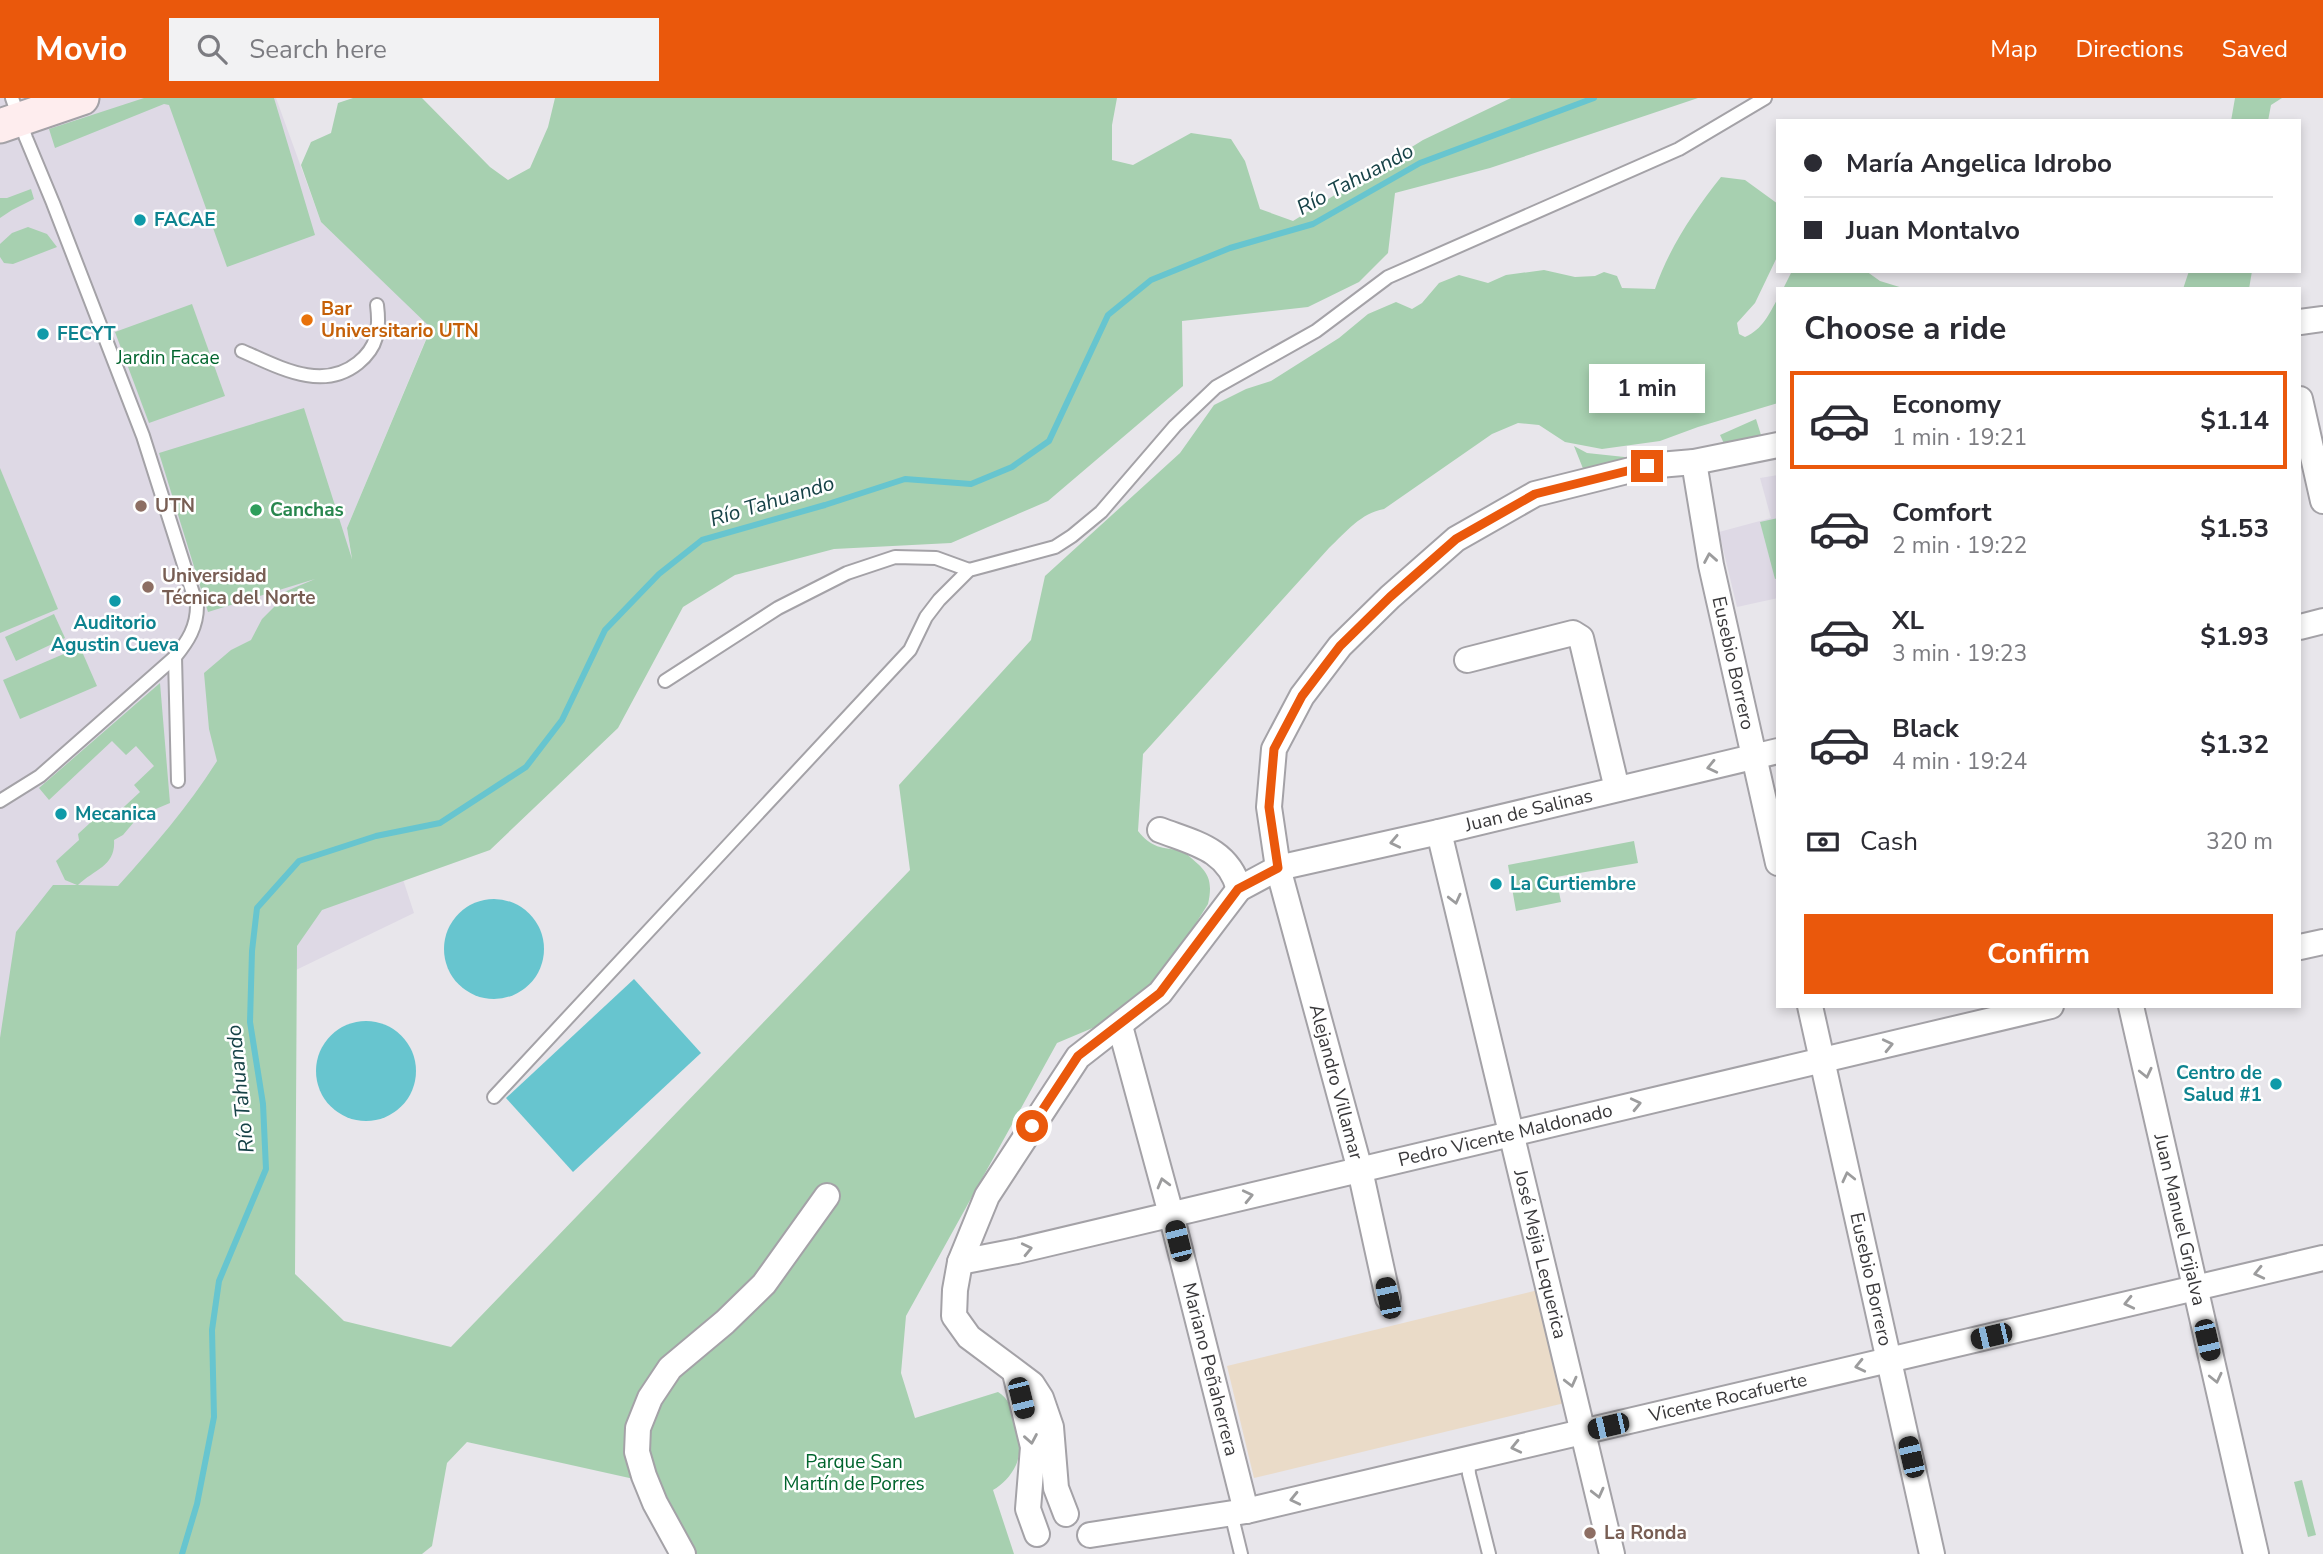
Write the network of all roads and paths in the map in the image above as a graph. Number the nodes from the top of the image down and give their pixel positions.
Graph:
1 (82, 98) edge
2 (1765, 98) edge
3 (9, 109) edge
4 (377, 305) dead end
5 (2323, 319) edge
6 (2301, 322) edge
7 (242, 351) dead end
8 (2301, 403) edge
9 (1776, 445) edge
10 (1694, 462) junction
11 (2323, 501) edge
12 (970, 570) junction
13 (2323, 621) edge
14 (2301, 627) edge
15 (175, 657) junction
16 (1466, 660) dead end
17 (666, 681) dead end
18 (1766, 754) edge
19 (178, 781) dead end
20 (1618, 789) junction
21 (0, 801) edge
22 (1160, 830) dead end
23 (1439, 832) junction
24 (1776, 845) edge
25 (1278, 868) junction
26 (1238, 889) junction
27 (2323, 942) edge
28 (2301, 947) edge
29 (1810, 1008) edge
30 (2043, 1008) edge
31 (2131, 1008) edge
32 (1120, 1026) junction
33 (1822, 1060) junction
34 (494, 1097) dead end
35 (1511, 1134) junction
36 (1360, 1170) junction
37 (827, 1196) dead end
38 (1171, 1214) junction
39 (2323, 1258) edge
40 (960, 1262) junction
41 (2196, 1288) junction
42 (1388, 1298) dead end
43 (1889, 1360) junction
44 (1015, 1373) junction
45 (1583, 1432) junction
46 (1468, 1458) junction
47 (1238, 1512) junction
48 (1066, 1514) junction
49 (1039, 1544) edge
50 (1090, 1547) edge
51 (683, 1554) edge
52 (1241, 1554) edge
53 (1489, 1554) edge
54 (1612, 1554) edge
55 (1933, 1554) edge
56 (2256, 1554) edge

1 - 3 main road
2 - 12 lane
3 - 15 lane
4 - 7 lane
5 - 6 street
8 - 11 street
9 - 10 street, Alejandro Villamar
18 -> 10 street, Eusebio Borrero
10 - 25 street, Alejandro Villamar
12 - 17 lane
12 - 34 lane
13 - 14 street
15 - 19 lane
15 - 21 lane
16 - 20 street
18 -> 20 street, Juan de Salinas
18 - 24 street, Eusebio Borrero
20 - 23 street, Juan de Salinas
22 - 26 street
23 -> 25 street, Juan de Salinas
23 -> 35 street, José Mejia Lequerica
25 - 26 street, Juan de Salinas
25 - 36 street, Alejandro Villamar
26 - 32 street
27 - 28 street
29 - 33 street, Eusebio Borrero
33 -> 30 street, Pedro Vicente Maldonado
31 -> 41 street, Juan Manuel Grijalva
38 -> 32 street, Mariano Peñaherrera
32 - 40 street
35 -> 33 street, Pedro Vicente Maldonado
43 -> 33 street, Eusebio Borrero
35 - 36 street, Pedro Vicente Maldonado
35 -> 45 street, José Mejia Lequerica
38 -> 36 street, Pedro Vicente Maldonado
36 - 42 street, Alejandro Villamar
37 - 51 street
40 -> 38 street, Pedro Vicente Maldonado
38 - 47 street, Mariano Peñaherrera
39 -> 41 street, Vicente Rocafuerte
40 - 44 street
41 -> 43 street, Vicente Rocafuerte
41 -> 56 street, Juan Manuel Grijalva
43 -> 45 street, Vicente Rocafuerte
43 - 55 street, Eusebio Borrero
44 - 48 street
44 -> 49 street
45 -> 46 street, Vicente Rocafuerte
45 -> 54 street, José Mejia Lequerica
46 -> 47 street, Vicente Rocafuerte
46 - 53 lane
47 - 50 street, Vicente Rocafuerte
47 - 52 lane
48 - 49 street
48 - 50 street

